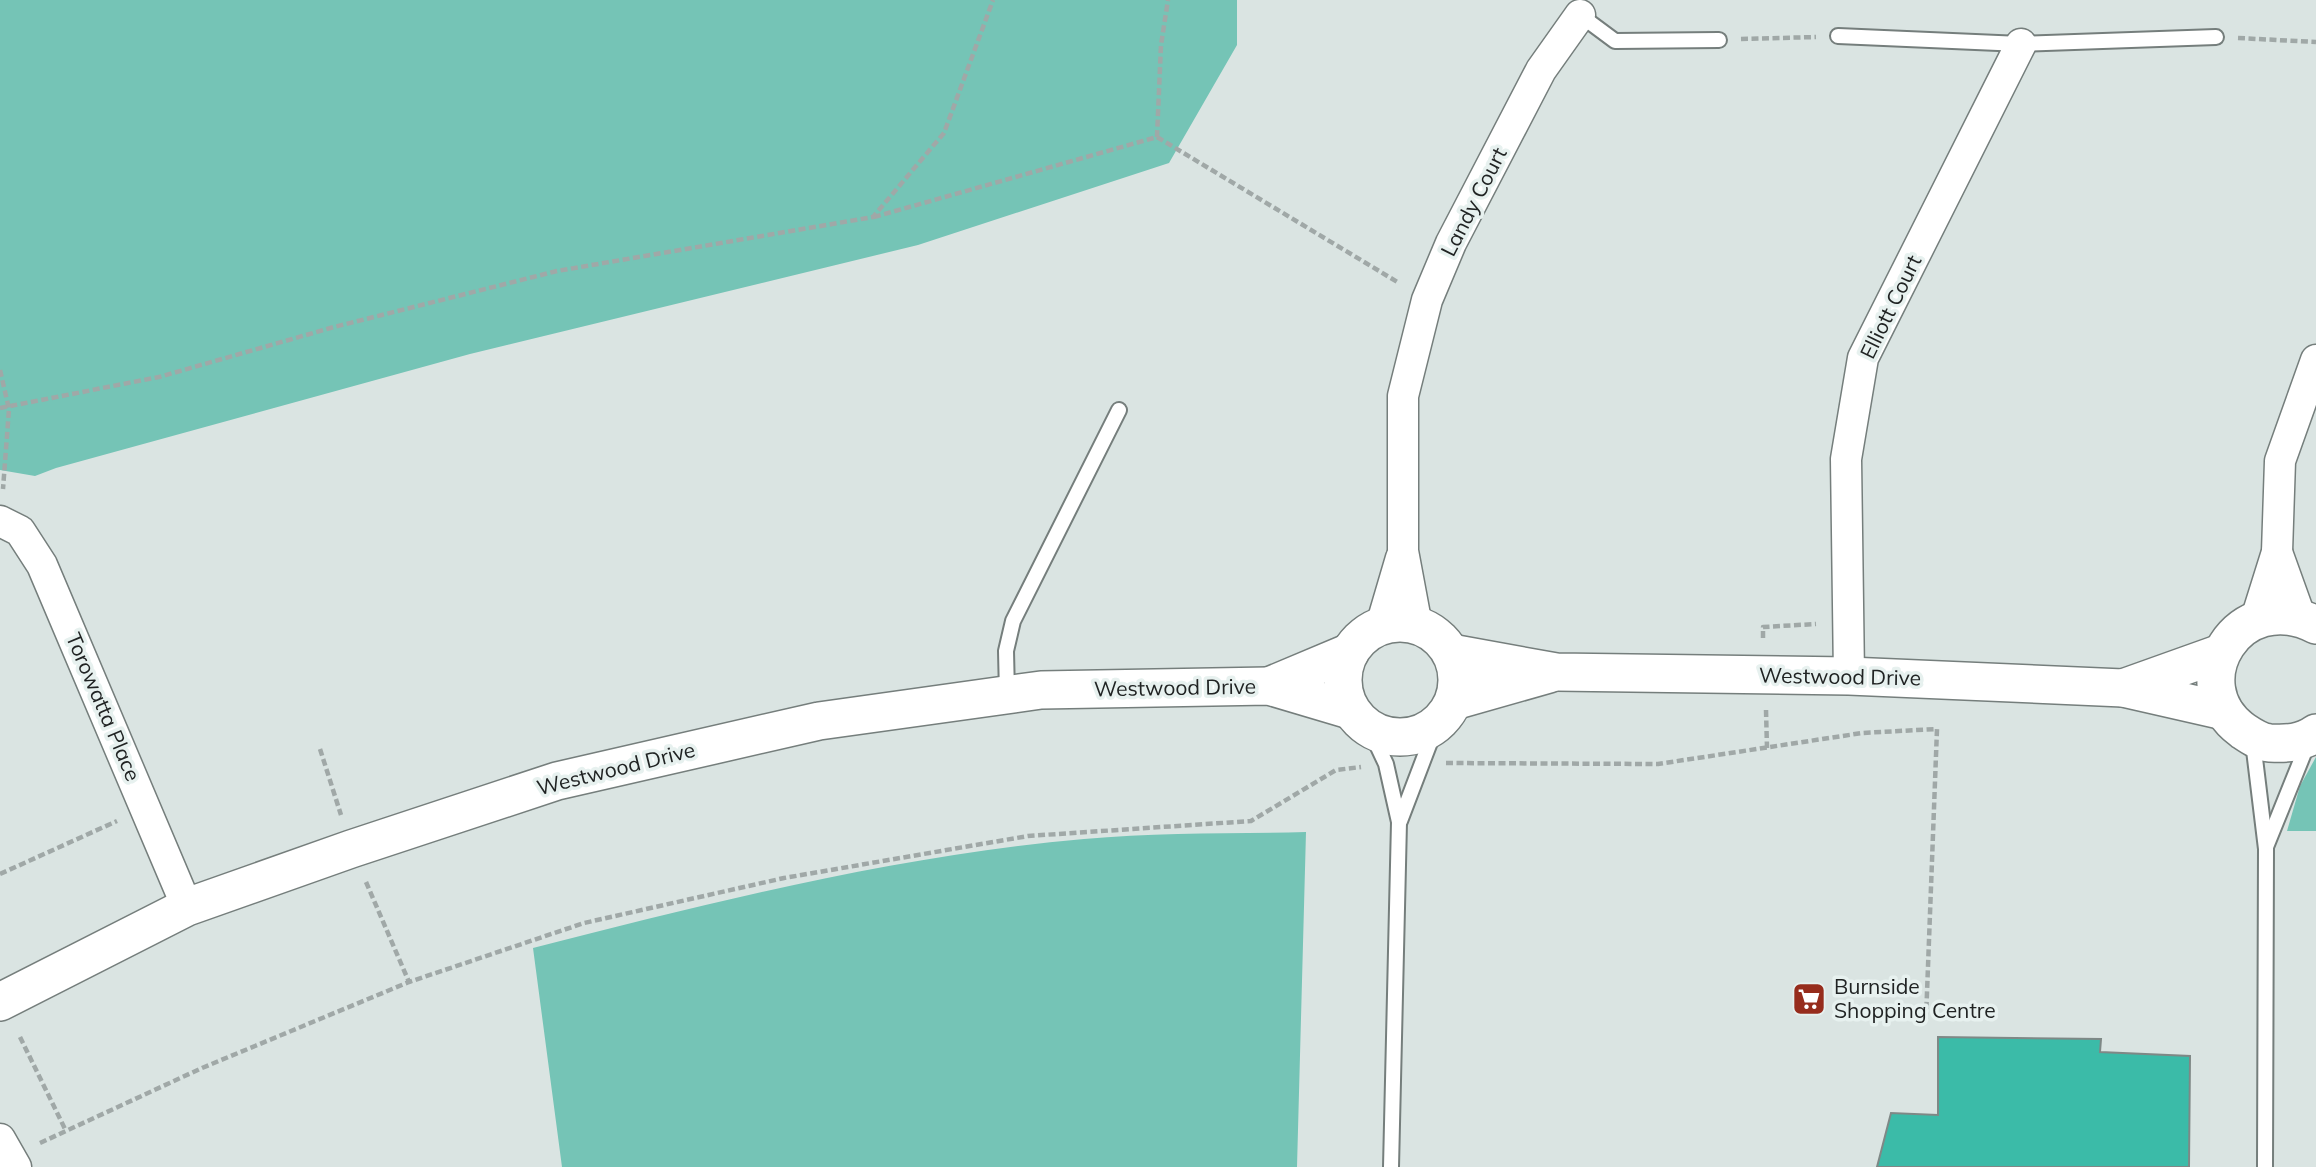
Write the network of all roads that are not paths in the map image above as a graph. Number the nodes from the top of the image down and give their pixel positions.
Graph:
1 (1580, 15) joint
2 (1838, 36) road end
3 (2216, 37) road end
4 (1719, 40) road end
5 (2021, 44) junction
6 (2316, 360) edge
7 (1119, 410) dead end
8 (0, 521) edge
9 (1404, 551) junction
10 (2277, 552) junction
11 (2256, 619) junction
12 (2308, 620) edge
13 (1381, 626) junction
14 (1417, 626) junction
15 (1350, 652) junction
16 (1451, 653) junction
17 (2221, 653) junction
18 (1556, 672) junction
19 (1849, 676) junction
20 (1269, 686) junction
21 (2123, 688) junction
22 (1007, 695) junction
23 (2224, 711) junction
24 (1445, 713) junction
25 (1360, 720) junction
26 (2313, 735) edge
27 (2253, 738) junction
28 (1399, 822) junction
29 (2266, 849) junction
30 (187, 907) junction
31 (0, 1002) edge
32 (1391, 1167) edge
33 (2265, 1167) edge

1 - 4 lane, Landy Court
1 - 9 street, Landy Court
2 - 5 lane
3 - 5 lane
5 - 19 street, Elliott Court
6 - 10 street
7 - 22 lane
8 - 30 street, Torowatta Place
9 - 13 street, Landy Court
9 - 14 street, Landy Court
10 - 11 street
10 - 12 street
11 - 12 street
11 - 17 street
13 - 14 street
13 - 15 street
14 - 16 street
15 - 20 street, Westwood Drive
15 - 25 street
16 - 18 street, Westwood Drive
16 - 24 street
17 - 21 street, Westwood Drive
17 - 23 street
18 - 19 street, Westwood Drive
18 - 24 street, Westwood Drive
19 - 21 street, Westwood Drive
20 - 22 street, Westwood Drive
20 - 25 street, Westwood Drive
21 - 23 street, Westwood Drive
22 - 30 street, Westwood Drive
23 - 27 street
24 - 25 street
24 - 28 lane
25 - 28 lane
26 - 27 street
26 - 29 lane
27 - 29 lane
28 - 32 lane
29 - 33 lane
30 - 31 street, Westwood Drive

